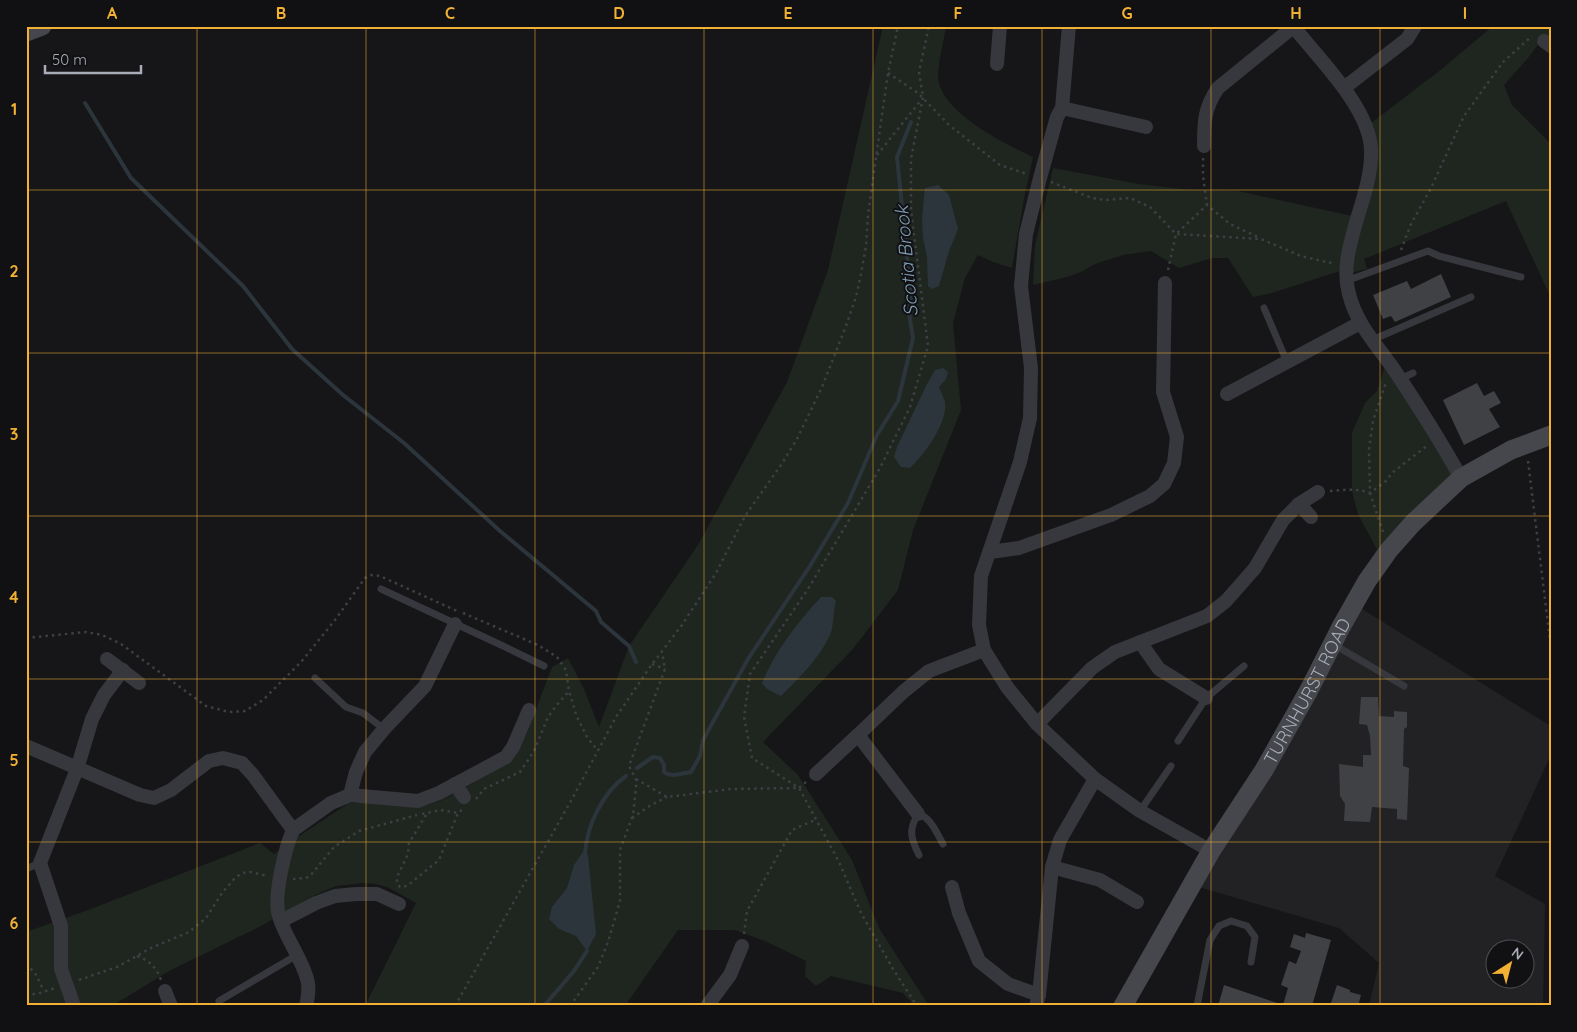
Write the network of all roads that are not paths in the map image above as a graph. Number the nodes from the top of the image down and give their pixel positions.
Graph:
1 (42, 26) edge
2 (1000, 26) edge
3 (1069, 26) edge
4 (1293, 26) edge
5 (1415, 26) edge
6 (26, 32) edge
7 (997, 64) dead end
8 (1344, 88) junction
9 (1062, 108) junction
10 (1146, 127) dead end
11 (1204, 146) road end
12 (1521, 277) dead end
13 (1346, 282) junction
14 (1165, 283) road end
15 (1471, 297) dead end
16 (1264, 308) dead end
17 (1360, 323) junction
18 (1372, 340) junction
19 (1287, 362) junction
20 (1228, 394) dead end
21 (1551, 435) edge
22 (1461, 478) junction
23 (1318, 492) road end
24 (1299, 504) junction
25 (1311, 517) dead end
26 (990, 552) junction
27 (381, 589) dead end
28 (455, 624) junction
29 (1140, 642) junction
30 (1333, 644) junction
31 (984, 650) junction
32 (107, 660) dead end
33 (544, 666) dead end
34 (1244, 666) dead end
35 (122, 670) junction
36 (315, 678) dead end
37 (139, 683) dead end
38 (1404, 686) dead end
39 (1206, 698) junction
40 (529, 710) dead end
41 (1037, 724) junction
42 (384, 729) junction
43 (858, 735) junction
44 (1178, 742) dead end
45 (26, 746) edge
46 (1171, 766) dead end
47 (77, 769) junction
48 (816, 774) road end
49 (1095, 779) junction
50 (455, 784) junction
51 (350, 795) junction
52 (468, 802) road end
53 (1140, 811) junction
54 (918, 814) junction
55 (293, 830) junction
56 (943, 844) dead end
57 (1211, 851) junction
58 (919, 855) dead end
59 (40, 863) junction
60 (1052, 867) junction
61 (26, 868) edge
62 (952, 887) dead end
63 (1137, 902) dead end
64 (399, 904) dead end
65 (281, 921) junction
66 (742, 946) road end
67 (297, 955) junction
68 (1251, 962) dead end
69 (164, 991) road end
70 (1037, 1000) edge
71 (219, 1001) dead end
72 (170, 1005) edge
73 (74, 1006) edge
74 (306, 1006) edge
75 (707, 1006) edge
76 (1123, 1006) edge
77 (1197, 1006) edge

1 - 6 street
2 - 7 street
3 - 9 street
4 - 8 street
4 - 11 street
5 - 8 street
8 - 13 street
9 - 10 street
9 - 26 street
12 - 13 lane
13 - 17 street
14 - 26 street
15 - 18 lane
16 - 19 lane
17 - 18 street
17 - 19 street
18 - 22 street
19 - 20 street
21 - 22 street, TURNHURST ROAD
22 - 30 street, TURNHURST ROAD
23 - 24 street
24 - 25 street
24 - 29 street
26 - 31 street
27 - 28 lane
28 - 33 lane
28 - 42 street
29 - 39 street
29 - 41 street
30 - 38 lane
30 - 57 street, TURNHURST ROAD
31 - 41 street
31 - 43 street
32 - 35 street
34 - 39 lane
35 - 37 street
35 - 47 street
36 - 42 lane
39 - 44 lane
40 - 50 street
41 - 49 street
42 - 51 street
43 - 48 street
43 - 54 street
45 - 47 street
46 - 53 lane
47 - 55 street
47 - 59 street
49 - 53 street
49 - 60 street
50 - 51 street
50 - 52 street
51 - 55 street
53 - 57 street
54 - 56 lane
54 - 58 lane
55 - 65 street
57 - 76 street, TURNHURST ROAD
59 - 61 lane
59 - 73 street
60 - 63 street
60 - 70 street
62 - 70 street
64 - 65 street
65 - 67 street
66 - 75 street
67 - 71 lane
67 - 74 street
68 - 77 lane
69 - 72 street

